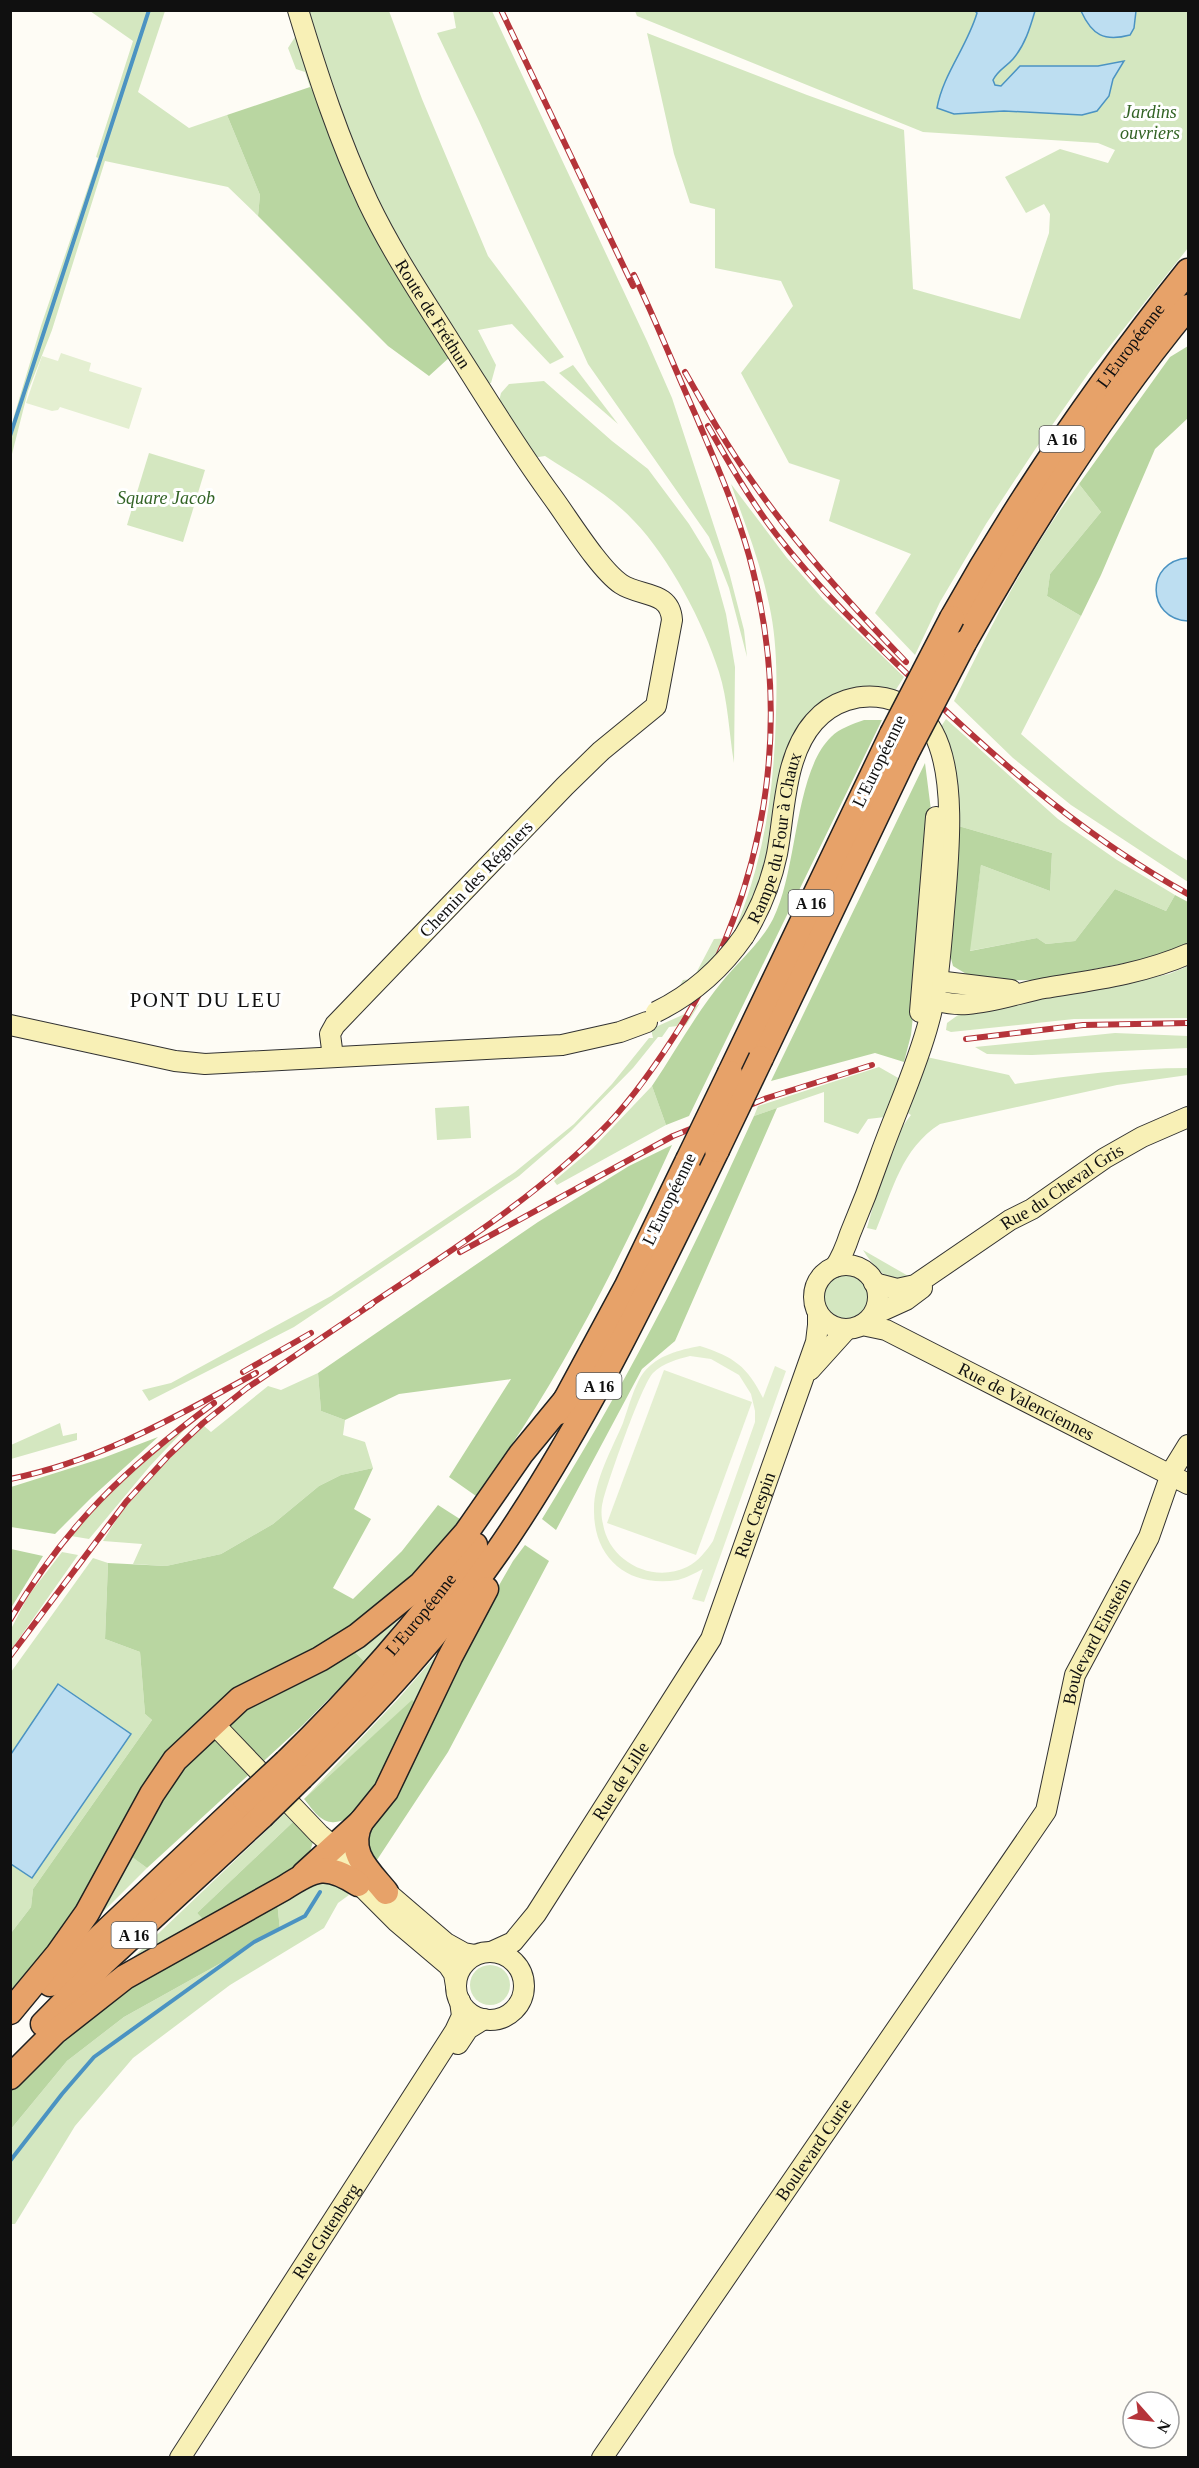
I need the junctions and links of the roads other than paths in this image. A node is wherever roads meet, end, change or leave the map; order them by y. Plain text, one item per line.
1 (298, 10) edge
2 (1188, 271) edge
3 (1188, 307) edge
4 (646, 715) joint
5 (1188, 954) edge
6 (929, 990) junction
7 (652, 1017) junction
8 (10, 1025) edge
9 (333, 1057) junction
10 (1188, 1117) edge
11 (863, 1203) junction
12 (835, 1267) junction
13 (941, 1269) junction
14 (868, 1276) junction
15 (818, 1313) junction
16 (861, 1323) junction
17 (802, 1383) junction
18 (577, 1403) junction
19 (1188, 1445) edge
20 (1170, 1475) junction
21 (1188, 1484) edge
22 (518, 1499) junction
23 (487, 1545) junction
24 (706, 1648) joint
25 (213, 1723) junction
26 (253, 1808) junction
27 (362, 1822) junction
28 (1025, 1843) joint
29 (328, 1844) junction
30 (304, 1874) junction
31 (358, 1884) junction
32 (386, 1892) junction
33 (536, 1914) junction
34 (483, 1953) junction
35 (518, 1967) junction
36 (458, 1994) junction
37 (10, 2012) edge
38 (484, 2019) junction
39 (10, 2025) edge
40 (10, 2058) edge
41 (10, 2077) edge
42 (180, 2457) edge
43 (191, 2457) edge
44 (602, 2457) edge

1 - 4 main road, Route de Fréthun
2 - 18 highway, L'Européenne / A 16, bridge
3 - 18 highway, L'Européenne / A 16, bridge
4 - 9 main road, Chemin des Régniers
5 - 6 main road
6 - 7 main road, Rampe du Four à Chaux
6 - 7 main road, Rampe du Four à Chaux, bridge
6 - 11 main road, Rampe du Four à Chaux
7 - 9 main road, Rampe du Four à Chaux
8 - 9 main road
10 - 13 main road, Rue du Cheval Gris
11 - 12 main road
11 - 14 main road
12 - 14 main road
12 - 15 main road
13 - 14 main road, Rue du Cheval Gris
13 - 16 main road, Rue du Cheval Gris
14 - 16 main road
15 - 16 main road
15 - 17 main road, Rue Crespin
16 - 17 main road, Rue Crespin
16 - 20 main road, Rue de Valenciennes
17 - 24 main road, Rue Crespin
18 - 22 highway, L'Européenne / A 16
18 - 22 highway
19 - 20 main road, Boulevard Einstein
20 - 21 main road, Rue de Valenciennes
20 - 28 main road, Boulevard Einstein
22 - 23 highway
22 - 23 highway, L'Européenne / A 16
23 - 25 highway
23 - 26 highway, L'Européenne / A 16, bridge
23 - 27 highway
24 - 33 main road, Rue de Lille
25 - 29 main road
25 - 37 highway
26 - 39 highway, L'Européenne / A 16
26 - 40 highway, L'Européenne / A 16
27 - 29 highway
27 - 32 highway
28 - 44 main road, Boulevard Curie
29 - 30 highway
29 - 31 main road
29 - 32 main road
30 - 31 highway
30 - 41 highway
31 - 36 main road
32 - 34 main road
33 - 34 main road, Rue de Lille
33 - 35 main road, Rue de Lille
34 - 35 main road
34 - 36 main road
35 - 38 main road
36 - 38 main road
36 - 42 main road, Rue Gutenberg
38 - 43 main road, Rue Gutenberg

